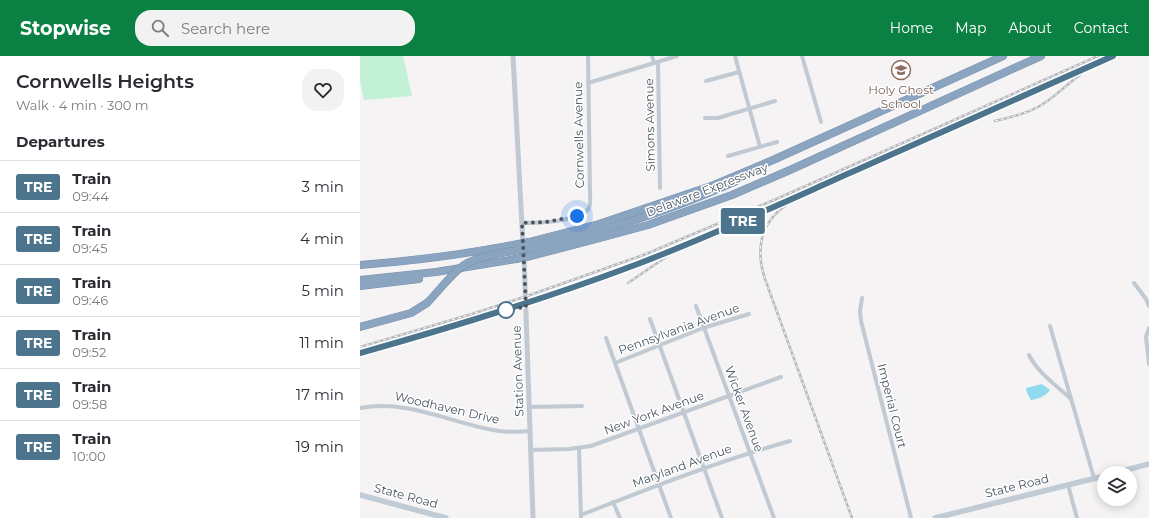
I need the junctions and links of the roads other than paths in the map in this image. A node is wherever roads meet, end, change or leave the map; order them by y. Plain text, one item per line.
1 (513, 56) edge
2 (588, 56) edge
3 (652, 56) edge
4 (677, 56) edge
5 (735, 56) edge
6 (802, 56) edge
7 (1003, 56) edge
8 (1041, 56) edge
9 (656, 62) junction
10 (739, 72) junction
11 (706, 81) dead end
12 (588, 83) junction
13 (775, 101) dead end
14 (750, 110) junction
15 (705, 118) dead end
16 (821, 122) dead end
17 (777, 142) dead end
18 (760, 147) junction
19 (728, 156) dead end
20 (660, 188) dead end
21 (522, 223) junction
22 (531, 245) junction
23 (360, 265) edge
24 (479, 266) junction
25 (360, 280) edge
26 (1134, 282) dead end
27 (360, 286) edge
28 (862, 298) dead end
29 (696, 306) dead end
30 (1149, 306) edge
31 (749, 314) dead end
32 (650, 319) dead end
33 (1050, 326) dead end
34 (360, 327) edge
35 (703, 328) junction
36 (1149, 328) edge
37 (606, 338) dead end
38 (659, 344) junction
39 (1029, 355) dead end
40 (615, 363) junction
41 (1149, 364) edge
42 (781, 377) dead end
43 (728, 396) junction
44 (1072, 400) junction
45 (582, 406) dead end
46 (529, 407) junction
47 (360, 408) edge
48 (684, 412) junction
49 (639, 429) junction
50 (530, 431) junction
51 (790, 441) dead end
52 (579, 448) junction
53 (530, 450) junction
54 (749, 453) junction
55 (1149, 464) edge
56 (1137, 467) edge
57 (704, 469) junction
58 (1097, 477) edge
59 (1094, 478) junction
60 (659, 485) junction
61 (1068, 485) junction
62 (360, 495) edge
63 (613, 502) junction
64 (581, 516) edge
65 (446, 518) edge
66 (533, 518) edge
67 (620, 518) edge
68 (672, 518) edge
69 (722, 518) edge
70 (774, 518) edge
71 (911, 518) edge
72 (935, 518) edge
73 (1077, 518) edge

1 - 21 street, Station Avenue
2 - 12 street, Cornwells Avenue
3 - 9 street, Simons Avenue
4 - 9 street
5 - 10 street
6 - 16 street
7 - 22 highway
8 - 24 highway, Delaware Expressway, bridge
9 - 12 street
9 - 20 street, Simons Avenue
10 - 11 street
10 - 14 street
12 - 21 street, Cornwells Avenue
13 - 14 street
14 - 15 street
14 - 18 street
17 - 18 street
18 - 19 street
21 - 46 street, Station Avenue
22 - 23 highway, bridge
22 - 34 highway, bridge
24 - 25 highway, Delaware Expressway
24 - 27 highway
26 - 30 street
28 - 71 street, Imperial Court
29 - 35 street, Wicker Avenue
31 - 35 street, Pennsylvania Avenue
32 - 38 street
33 - 44 street
35 - 38 street, Pennsylvania Avenue
35 - 43 street, Wicker Avenue
36 - 41 street
37 - 40 street
38 - 40 street, Pennsylvania Avenue
38 - 48 street
39 - 44 street
40 - 49 street
42 - 43 street, New York Avenue
43 - 48 street, New York Avenue
43 - 54 street, Wicker Avenue
44 - 59 street
45 - 46 street
46 - 50 street, Station Avenue
47 - 50 street, Woodhaven Drive
48 - 49 street, New York Avenue
48 - 57 street
49 - 52 street, New York Avenue
49 - 60 street
50 - 53 street, Station Avenue
51 - 54 street, Maryland Avenue
52 - 53 street, New York Avenue
52 - 64 street
53 - 66 street, Station Avenue
54 - 57 street, Maryland Avenue
54 - 70 street, Wicker Avenue
55 - 56 main road
57 - 60 street, Maryland Avenue
57 - 69 street
58 - 59 main road, State Road
59 - 61 main road, State Road
60 - 63 street, Maryland Avenue
60 - 68 street
61 - 72 main road, State Road
61 - 73 street
62 - 65 main road, State Road
63 - 64 street, Maryland Avenue
63 - 67 street

